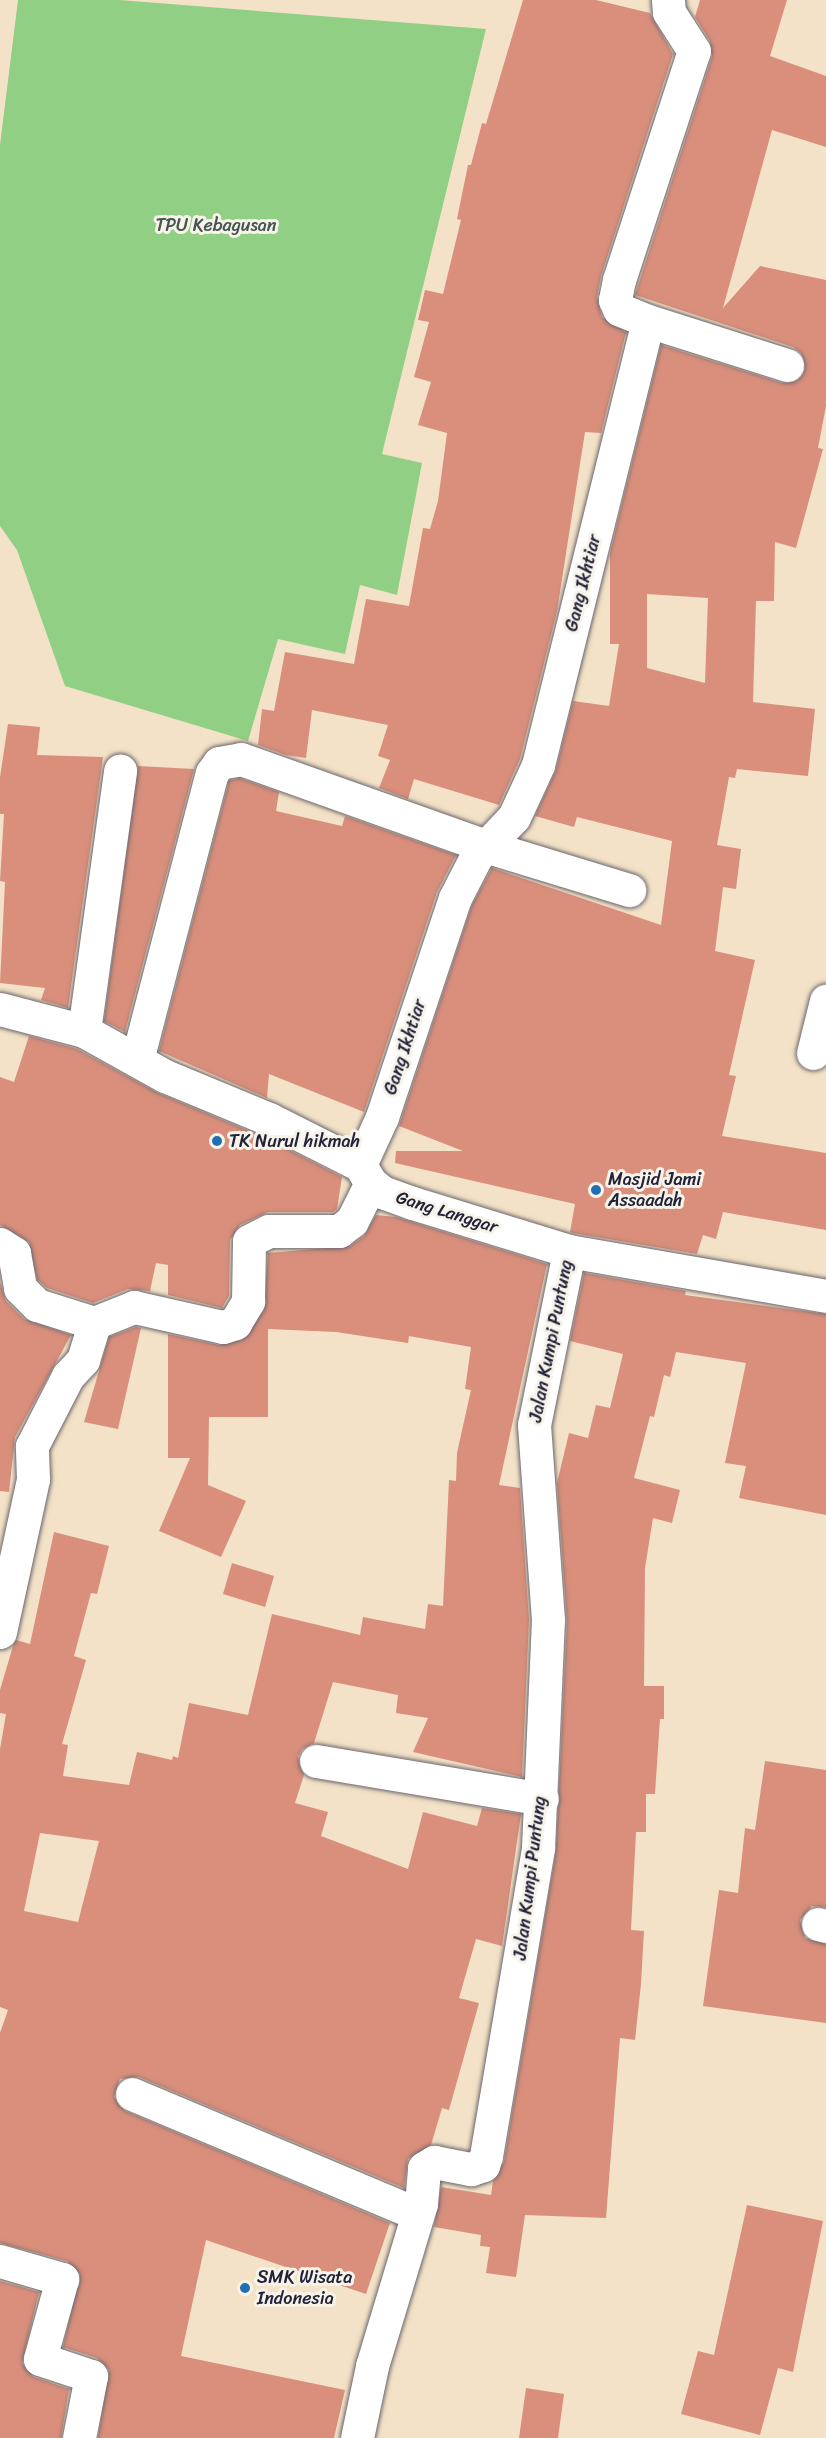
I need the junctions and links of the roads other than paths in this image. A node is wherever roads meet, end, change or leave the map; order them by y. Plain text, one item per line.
1 (668, 0) edge
2 (648, 321) junction
3 (787, 365) dead end
4 (120, 770) dead end
5 (485, 846) junction
6 (629, 890) dead end
7 (826, 1001) edge
8 (0, 1009) edge
9 (84, 1031) junction
10 (813, 1053) dead end
11 (137, 1060) junction
12 (366, 1174) junction
13 (0, 1244) edge
14 (569, 1251) junction
15 (826, 1296) edge
16 (94, 1323) junction
17 (0, 1632) edge
18 (316, 1761) dead end
19 (542, 1799) junction
20 (132, 2094) dead end
21 (417, 2214) junction
22 (0, 2262) edge
23 (79, 2438) edge
24 (357, 2438) edge

1 - 2 street
2 - 3 street
2 - 5 street, Gang Ikhtiar
4 - 9 street
5 - 6 street
5 - 11 street
5 - 12 street, Gang Ikhtiar
7 - 10 street
8 - 9 street, Gang Langgar
9 - 11 street, Gang Langgar
11 - 12 street, Gang Langgar
12 - 14 street, Gang Langgar
12 - 16 street, Gang Ikhtiar
13 - 16 street
14 - 15 street, Gang Langgar
14 - 19 street, Jalan Kumpi Puntung
16 - 17 street
18 - 19 street
19 - 21 street, Jalan Kumpi Puntung
20 - 21 street
21 - 24 street, Jalan Kumpi Puntung
22 - 23 street

